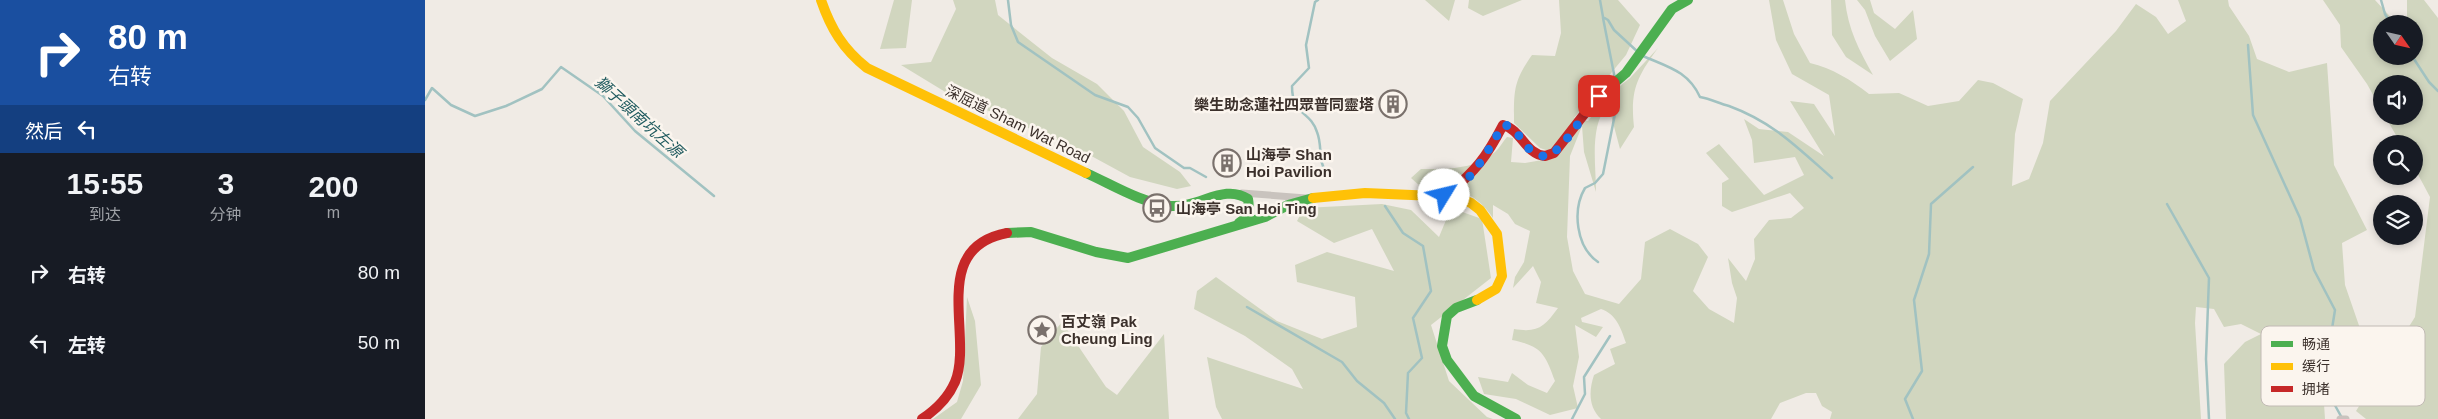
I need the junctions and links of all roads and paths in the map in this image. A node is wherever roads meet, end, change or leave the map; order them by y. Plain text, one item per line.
1 (821, 0) edge
2 (1688, 0) edge
3 (1239, 193) junction
4 (1448, 194) junction
5 (1308, 198) junction
6 (1236, 225) junction
7 (922, 419) edge
8 (1516, 419) edge
9 (2340, 419) edge
10 (2346, 419) edge

1 - 3 main road, 深屈道 Sham Wat Road
2 - 4 main road
3 - 5 street, 深屈道 Sham Wat Road
3 - 6 main road
4 - 5 main road, 深屈道 Sham Wat Road
4 - 8 main road, 深屈道 Sham Wat Road
5 - 6 main road, 深屈道 Sham Wat Road
6 - 7 main road, 深屈道 Sham Wat Road
9 - 10 street

